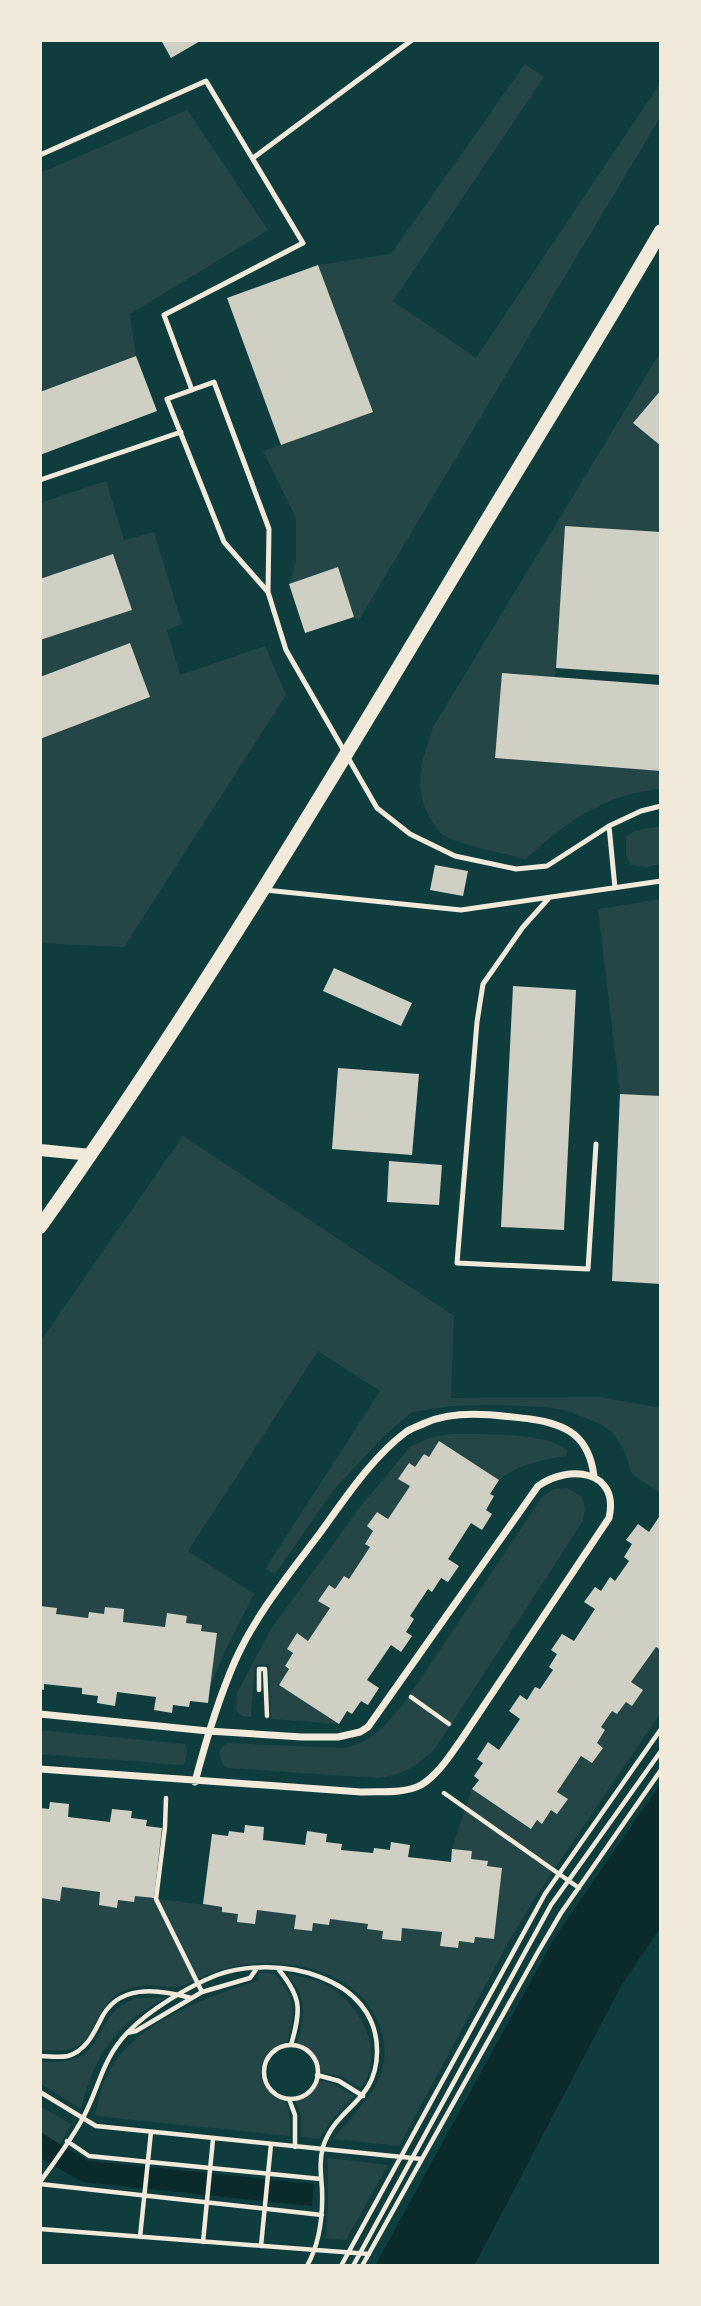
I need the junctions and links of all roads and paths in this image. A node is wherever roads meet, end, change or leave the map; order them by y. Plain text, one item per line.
1 (412, 40) edge
2 (40, 155) edge
3 (253, 158) junction
4 (661, 231) edge
5 (192, 390) junction
6 (181, 432) junction
7 (40, 481) edge
8 (268, 592) junction
9 (347, 756) junction
10 (661, 806) edge
11 (608, 826) junction
12 (661, 881) edge
13 (615, 888) junction
14 (264, 890) junction
15 (549, 898) junction
16 (596, 1144) dead end
17 (40, 1150) edge
18 (91, 1155) junction
19 (40, 1227) edge
20 (594, 1476) junction
21 (259, 1690) dead end
22 (407, 1695) dead end
23 (40, 1714) edge
24 (267, 1727) dead end
25 (453, 1727) dead end
26 (661, 1729) edge
27 (208, 1731) junction
28 (661, 1751) edge
29 (40, 1769) edge
30 (661, 1770) edge
31 (195, 1782) junction
32 (163, 1786) dead end
33 (438, 1788) dead end
34 (559, 1874) junction
35 (569, 1881) junction
36 (579, 1888) junction
37 (257, 1968) junction
38 (278, 1969) junction
39 (198, 1985) junction
40 (202, 1992) junction
41 (179, 1995) junction
42 (191, 1998) junction
43 (126, 2033) junction
44 (291, 2045) junction
45 (40, 2056) edge
46 (317, 2075) junction
47 (40, 2092) edge
48 (363, 2096) junction
49 (288, 2099) junction
50 (82, 2119) junction
51 (150, 2132) junction
52 (213, 2138) junction
53 (67, 2141) junction
54 (271, 2144) junction
55 (295, 2147) junction
56 (323, 2150) junction
57 (401, 2157) junction
58 (412, 2158) junction
59 (422, 2159) junction
60 (147, 2164) junction
61 (210, 2171) junction
62 (269, 2176) junction
63 (321, 2179) junction
64 (40, 2183) edge
65 (144, 2196) junction
66 (207, 2202) junction
67 (266, 2208) junction
68 (322, 2215) junction
69 (40, 2229) edge
70 (140, 2237) junction
71 (203, 2242) junction
72 (261, 2246) junction
73 (314, 2250) junction
74 (348, 2253) junction
75 (360, 2253) junction
76 (369, 2254) junction
77 (307, 2266) edge
78 (341, 2266) edge
79 (353, 2266) edge
80 (362, 2266) edge

1 - 3 lane
2 - 3 lane
3 - 5 lane
4 - 9 main road
5 - 6 lane
5 - 8 lane
6 - 7 lane
6 - 8 lane
8 - 9 lane
9 - 11 lane
9 - 14 main road
10 - 11 lane
11 - 13 lane
12 - 13 lane
13 - 15 lane
14 - 15 lane
14 - 18 main road
15 - 16 lane
17 - 18 street
18 - 19 main road
20 - 27 street
20 - 27 street
20 - 31 street
21 - 24 path
22 - 25 path
23 - 27 street
26 - 34 path
27 - 31 street
28 - 35 path
29 - 31 street
30 - 36 path
32 - 39 path
33 - 34 path
34 - 35 path
34 - 57 path
35 - 36 path
35 - 58 path
36 - 59 path
37 - 38 path
37 - 39 path
37 - 40 path
38 - 44 path
38 - 48 path
39 - 40 path
39 - 41 path
40 - 42 path
41 - 42 path
41 - 43 path
41 - 45 path
42 - 43 path
43 - 50 path
44 - 46 path
44 - 49 path
46 - 48 path
46 - 49 path
47 - 50 path
48 - 56 path
49 - 55 path
50 - 51 path
50 - 53 path
51 - 52 path
51 - 60 path
52 - 54 path
52 - 61 path
53 - 60 path
53 - 64 path
54 - 55 path
54 - 62 path
55 - 56 path
56 - 57 path
56 - 63 path
57 - 58 path
57 - 74 path
58 - 59 path
58 - 75 path
59 - 76 path
60 - 61 path
60 - 65 path
61 - 62 path
61 - 66 path
62 - 63 path
62 - 67 path
63 - 68 path
64 - 65 path
65 - 66 path
65 - 70 path
66 - 67 path
66 - 71 path
67 - 68 path
67 - 72 path
68 - 73 path
69 - 70 path
70 - 71 path
71 - 72 path
72 - 73 path
73 - 74 path
73 - 77 path
74 - 75 path
74 - 78 path
75 - 76 path
75 - 79 path
76 - 80 path

